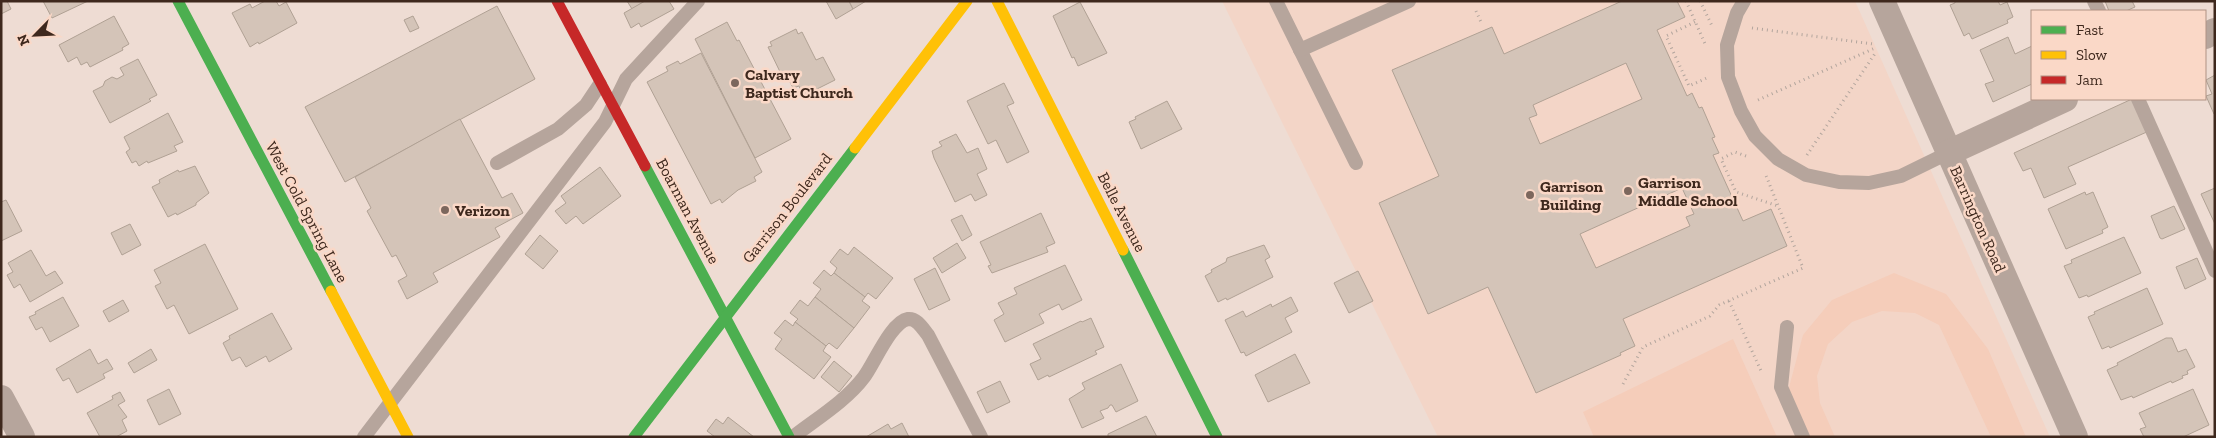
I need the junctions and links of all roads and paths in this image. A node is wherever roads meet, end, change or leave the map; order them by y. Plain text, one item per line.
1 (178, 1) edge
2 (557, 1) edge
3 (698, 1) edge
4 (968, 1) edge
5 (997, 1) edge
6 (1276, 1) edge
7 (1409, 1) edge
8 (1686, 1) edge
9 (1700, 1) edge
10 (1744, 1) edge
11 (1882, 1) edge
12 (1476, 11) dead end
13 (1481, 22) dead end
14 (1695, 22) junction
15 (1749, 28) dead end
16 (1714, 31) dead end
17 (1881, 46) junction
18 (1707, 49) dead end
19 (1300, 50) junction
20 (1712, 76) dead end
21 (600, 84) junction
22 (1758, 100) dead end
23 (2063, 100) edge
24 (2138, 100) edge
25 (612, 106) junction
26 (1948, 153) junction
27 (1750, 156) dead end
28 (1804, 159) dead end
29 (497, 163) dead end
30 (1356, 163) dead end
31 (1762, 166) dead end
32 (1778, 206) junction
33 (2215, 271) edge
34 (1729, 301) junction
35 (725, 315) junction
36 (1787, 327) dead end
37 (1766, 382) dead end
38 (1623, 384) dead end
39 (1, 398) edge
40 (390, 404) junction
41 (22, 437) edge
42 (364, 437) edge
43 (408, 437) edge
44 (634, 437) edge
45 (791, 437) edge
46 (981, 437) edge
47 (1217, 437) edge
48 (1803, 437) edge
49 (2075, 437) edge

1 - 40 main road, West Cold Spring Lane
2 - 21 main road, Boarman Avenue
3 - 25 lane
4 - 35 main road, Garrison Boulevard
5 - 47 main road, Belle Avenue
6 - 19 lane
7 - 19 lane
8 - 14 path
9 - 16 path
10 - 26 lane
11 - 26 street, Barrington Road
12 - 13 path
14 - 18 path
14 - 20 path
15 - 17 path
17 - 22 path
17 - 28 path
19 - 30 lane
21 - 25 main road, Boarman Avenue
21 - 29 lane
23 - 26 street
24 - 33 lane
25 - 35 main road, Boarman Avenue
25 - 40 lane
26 - 49 street, Barrington Road
27 - 32 path
31 - 32 path
32 - 34 path
34 - 37 path
34 - 38 path
35 - 44 main road, Garrison Boulevard
35 - 45 main road, Boarman Avenue
36 - 48 lane
39 - 41 street
40 - 42 lane
40 - 43 main road, West Cold Spring Lane
45 - 46 lane

